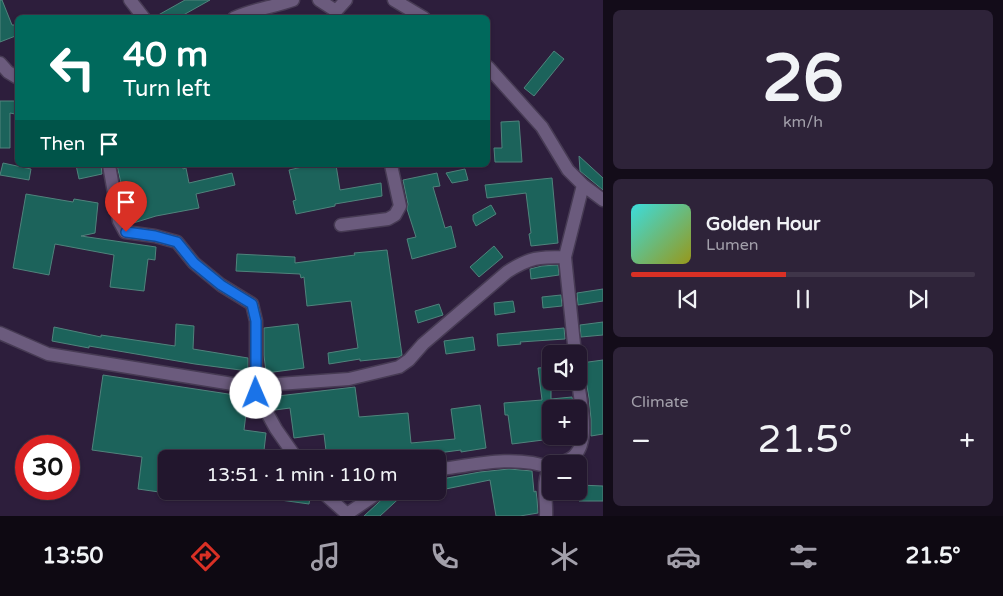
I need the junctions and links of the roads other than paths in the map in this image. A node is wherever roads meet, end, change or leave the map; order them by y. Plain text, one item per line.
1 (130, 0) edge
2 (293, 0) edge
3 (318, 0) edge
4 (346, 0) edge
5 (394, 0) edge
6 (337, 14) edge
7 (142, 15) edge
8 (240, 15) edge
9 (419, 15) edge
10 (0, 63) edge
11 (490, 70) edge
12 (15, 76) edge
13 (109, 167) edge
14 (391, 167) edge
15 (583, 185) junction
16 (603, 200) edge
17 (341, 226) dead end
18 (565, 257) junction
19 (0, 333) edge
20 (573, 345) edge
21 (256, 385) junction
22 (579, 390) edge
23 (291, 450) edge
24 (575, 455) edge
25 (542, 465) edge
26 (446, 469) edge
27 (331, 500) edge
28 (367, 500) edge
29 (546, 500) edge
30 (546, 516) edge

1 - 7 street
2 - 8 street
3 - 6 street
4 - 6 street
5 - 9 street
10 - 12 street
11 - 15 street
13 - 21 street
14 - 17 street
15 - 16 street
15 - 18 street
18 - 20 street
18 - 21 street
19 - 21 street
21 - 23 street
22 - 24 street
25 - 26 street
27 - 28 street
29 - 30 street

